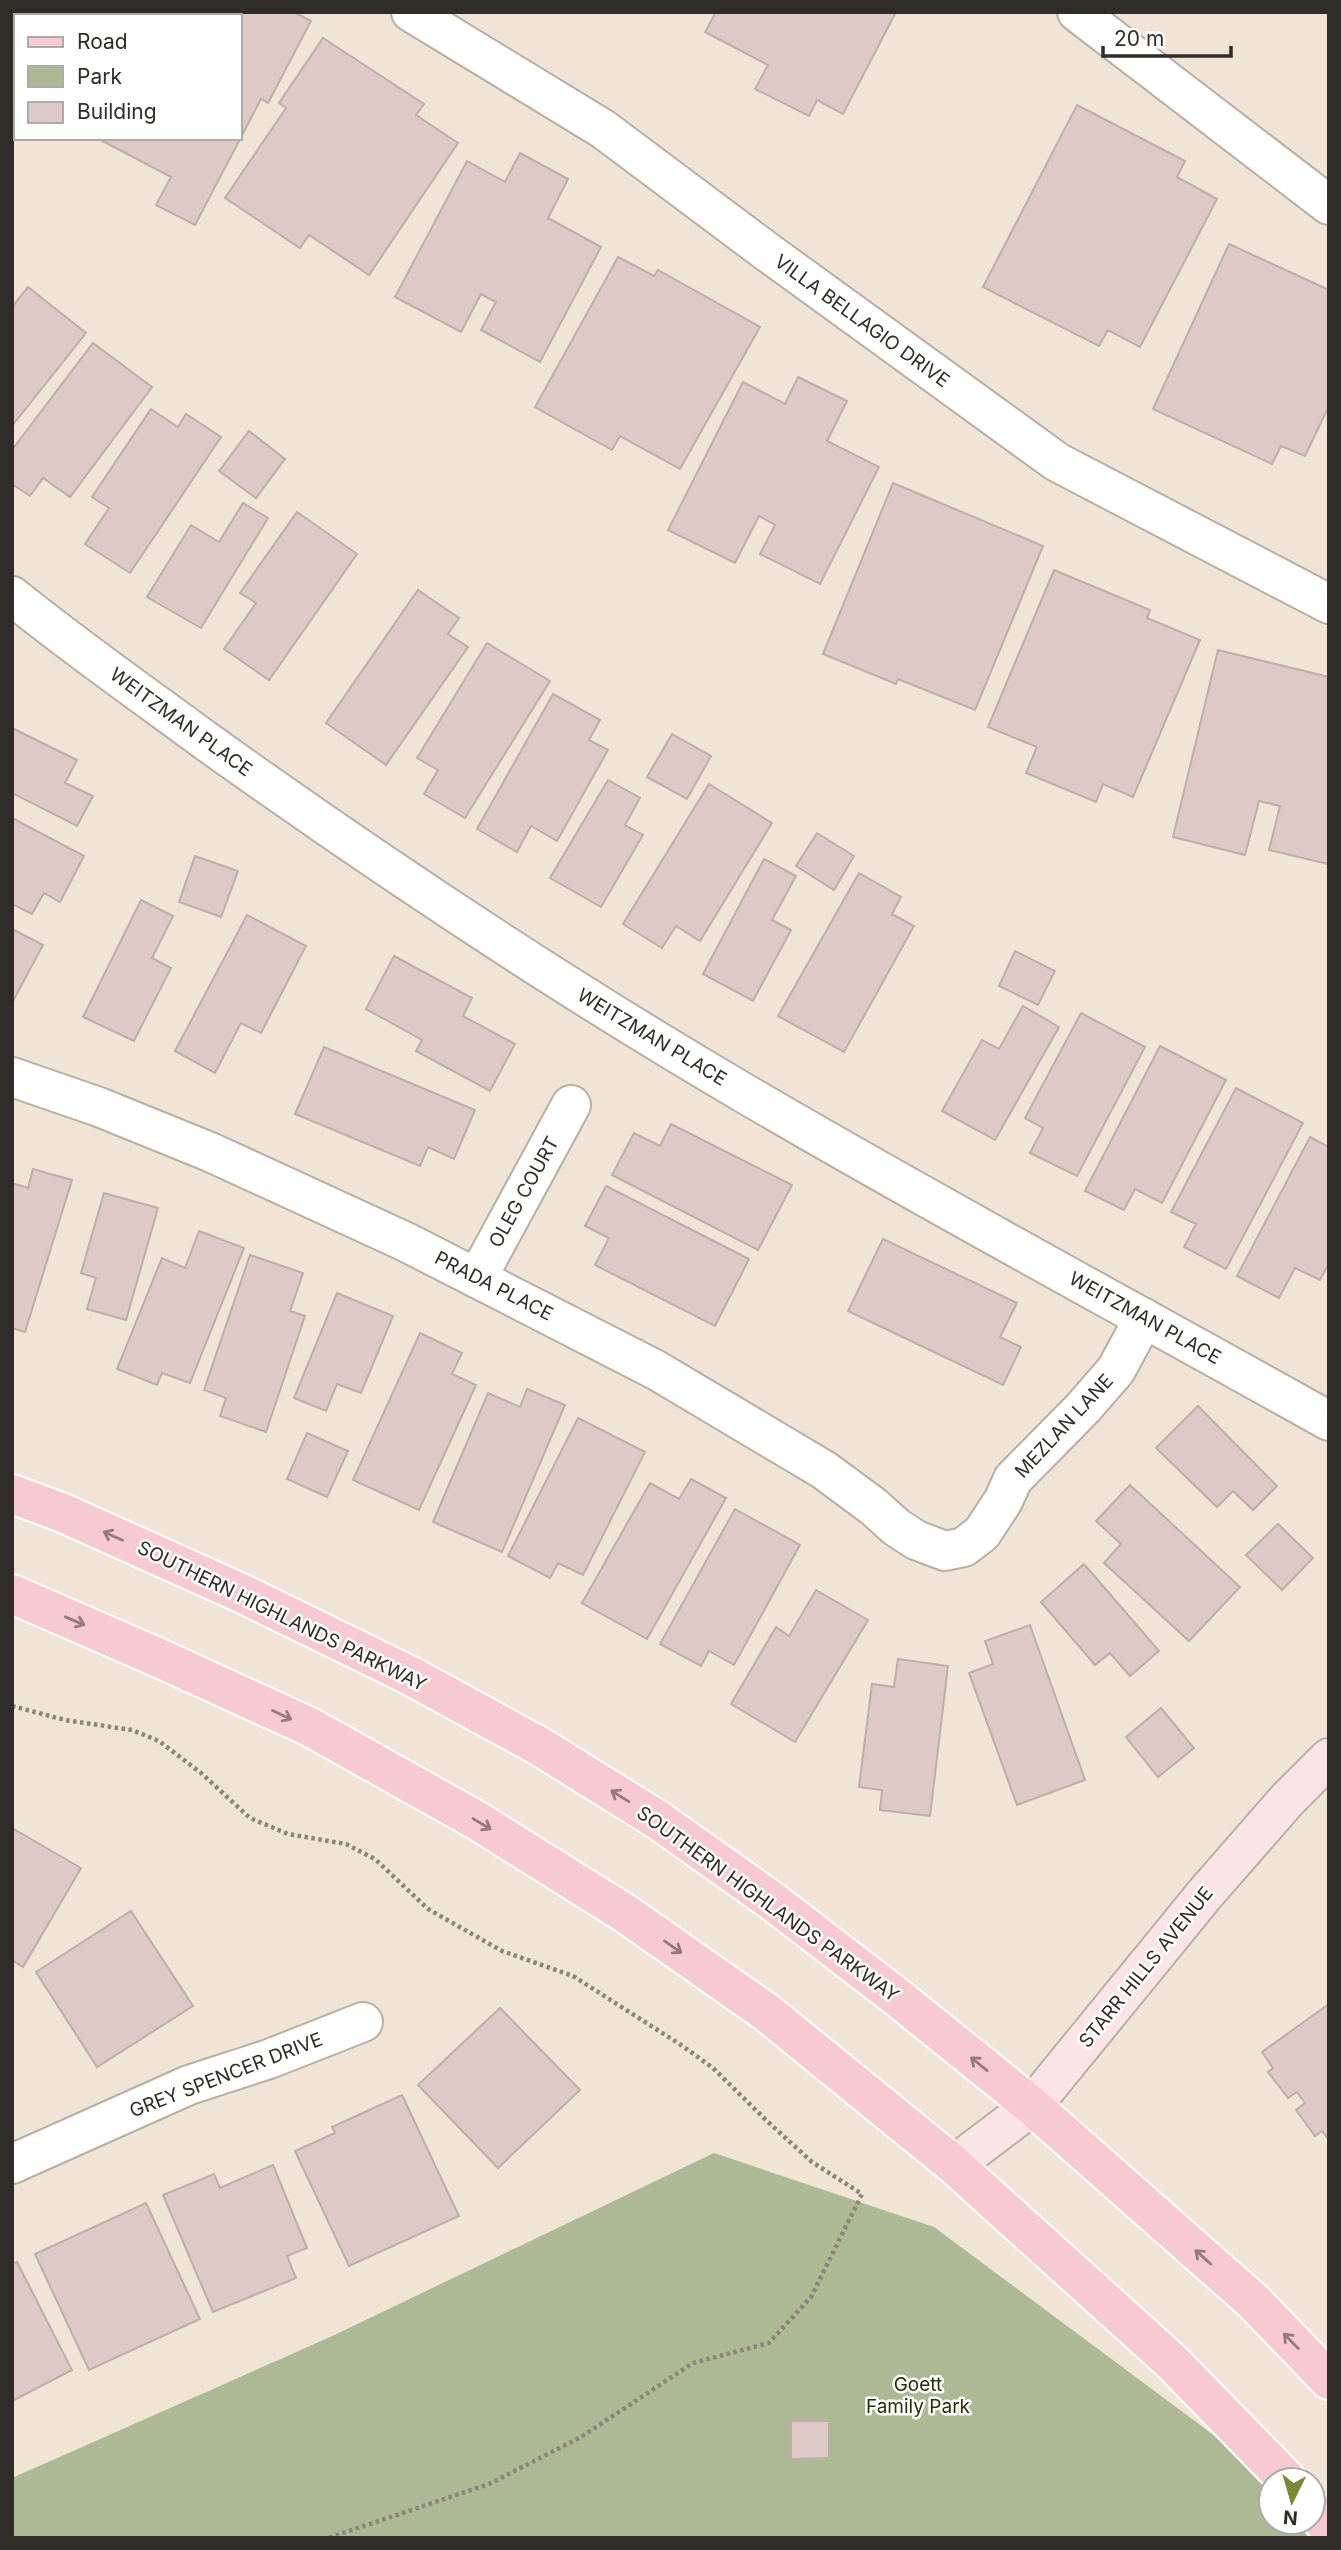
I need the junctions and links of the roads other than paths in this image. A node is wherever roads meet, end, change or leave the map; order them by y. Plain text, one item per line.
1 (411, 12) edge
2 (1077, 12) edge
3 (1329, 205) edge
4 (12, 596) edge
5 (1329, 604) edge
6 (12, 1077) edge
7 (571, 1105) dead end
8 (477, 1278) junction
9 (1144, 1318) junction
10 (1329, 1421) edge
11 (12, 1494) edge
12 (946, 1551) joint
13 (12, 1594) edge
14 (1329, 1758) edge
15 (363, 2022) dead end
16 (1032, 2106) junction
17 (15, 2156) edge
18 (954, 2165) junction
19 (1329, 2380) edge
20 (1273, 2466) edge

1 - 5 street, VILLA BELLAGIO DRIVE
2 - 3 street
4 - 9 street, WEITZMAN PLACE
6 - 8 street, PRADA PLACE
7 - 8 street, OLEG COURT
8 - 12 street, PRADA PLACE
9 - 10 street, WEITZMAN PLACE
9 - 12 street, MEZLAN LANE
16 -> 11 main road, SOUTHERN HIGHLANDS PARKWAY
13 -> 18 main road
14 - 16 street, STARR HILLS AVENUE
15 - 17 street, GREY SPENCER DRIVE
16 - 18 street, STARR HILLS AVENUE
19 -> 16 main road, SOUTHERN HIGHLANDS PARKWAY
18 - 20 main road

